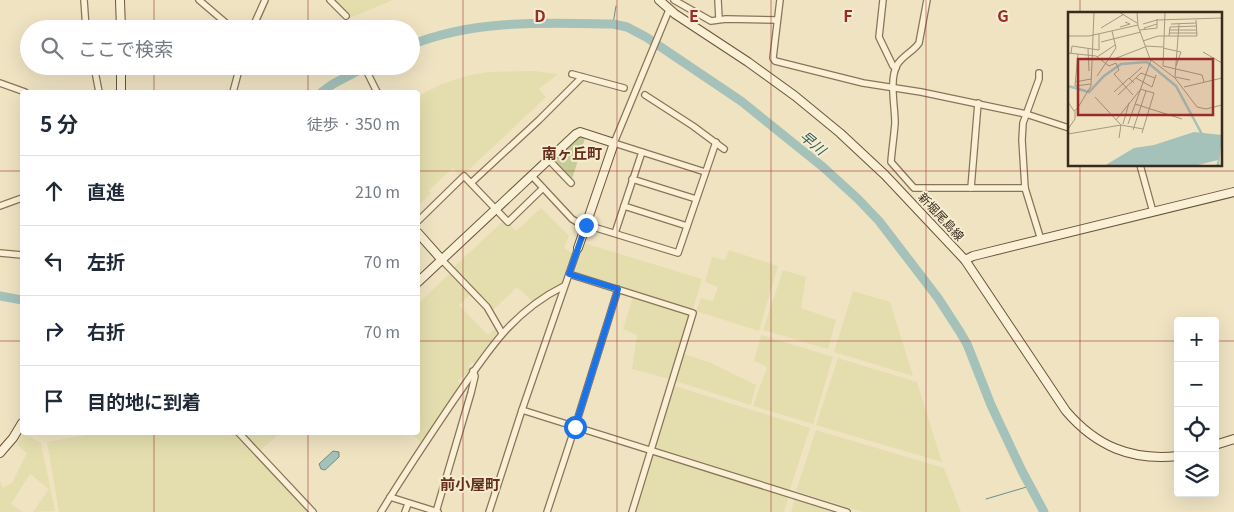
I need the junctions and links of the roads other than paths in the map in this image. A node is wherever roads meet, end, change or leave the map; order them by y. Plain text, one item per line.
1 (84, 0) edge
2 (120, 0) edge
3 (199, 0) edge
4 (265, 0) edge
5 (330, 0) edge
6 (659, 0) edge
7 (674, 0) edge
8 (718, 0) edge
9 (780, 0) edge
10 (882, 0) edge
11 (927, 0) edge
12 (669, 10) junction
13 (346, 16) dead end
14 (719, 19) junction
15 (85, 20) edge
16 (120, 20) edge
17 (223, 20) edge
18 (256, 20) edge
19 (777, 20) junction
20 (896, 68) junction
21 (1040, 73) dead end
22 (572, 74) dead end
23 (96, 75) edge
24 (121, 75) edge
25 (238, 75) edge
26 (368, 75) edge
27 (582, 77) junction
28 (0, 83) edge
29 (624, 88) dead end
30 (894, 88) junction
31 (20, 90) edge
32 (99, 90) edge
33 (121, 90) edge
34 (234, 90) edge
35 (376, 90) edge
36 (645, 96) dead end
37 (978, 103) junction
38 (1026, 114) junction
39 (1068, 128) edge
40 (716, 142) junction
41 (614, 143) junction
42 (724, 148) dead end
43 (642, 152) junction
44 (549, 160) junction
45 (1140, 166) edge
46 (705, 172) junction
47 (532, 176) junction
48 (632, 179) junction
49 (471, 183) junction
50 (571, 183) dead end
51 (543, 188) junction
52 (971, 188) junction
53 (1026, 188) junction
54 (1234, 192) edge
55 (20, 199) edge
56 (696, 199) junction
57 (0, 206) edge
58 (624, 206) junction
59 (495, 210) junction
60 (1153, 212) junction
61 (420, 219) edge
62 (586, 225) junction
63 (687, 226) junction
64 (615, 233) junction
65 (420, 235) edge
66 (1041, 240) junction
67 (578, 248) joint
68 (0, 253) edge
69 (20, 255) edge
70 (442, 260) junction
71 (965, 260) junction
72 (569, 274) junction
73 (420, 280) edge
74 (564, 286) junction
75 (618, 289) junction
76 (502, 333) junction
77 (474, 371) junction
78 (522, 410) junction
79 (20, 426) edge
80 (575, 427) junction
81 (241, 435) edge
82 (1234, 439) edge
83 (1219, 444) edge
84 (651, 451) junction
85 (0, 452) edge
86 (1174, 456) edge
87 (390, 497) junction
88 (408, 504) junction
89 (314, 512) edge
90 (381, 512) edge
91 (405, 512) edge
92 (437, 512) edge
93 (489, 512) edge
94 (547, 512) edge
95 (632, 512) edge
96 (847, 512) edge

1 - 15 street
2 - 16 main road
3 - 17 street
4 - 18 street
5 - 13 street
6 - 12 main road, 新堀尾島線
7 - 14 street
8 - 14 street
9 - 19 street
10 - 20 street
11 - 20 street
12 - 41 street
12 - 71 main road, 新堀尾島線
14 - 19 street
19 - 30 street
20 - 30 street
21 - 38 street
22 - 27 street
23 - 32 street
24 - 33 main road
25 - 34 street
26 - 35 street
27 - 29 street
27 - 49 street
28 - 31 street
30 - 37 street
30 - 52 street
36 - 40 street
37 - 38 street
37 - 52 street
38 - 39 street
38 - 53 street
40 - 42 street
40 - 46 street
41 - 43 street
41 - 44 main road
41 - 62 main road
43 - 46 street
43 - 48 street
44 - 47 main road
44 - 50 street
45 - 60 street
46 - 56 street
47 - 51 street
47 - 59 main road
48 - 56 street
48 - 58 street
49 - 59 street
49 - 61 street
51 - 59 street
51 - 62 street
52 - 53 street
53 - 66 street
54 - 60 main road
55 - 57 street
56 - 63 street
58 - 63 street
58 - 64 street
59 - 70 main road
60 - 66 main road
62 - 64 street
62 - 67 main road
63 - 64 street
65 - 70 main road
66 - 71 main road
67 - 72 street
68 - 69 street
70 - 73 main road
70 - 76 street
71 - 86 main road, 新堀尾島線
72 - 74 street
72 - 75 street
74 - 76 street
74 - 78 street
75 - 80 street
75 - 84 street
76 - 77 street
77 - 87 street
77 - 92 street
78 - 80 street
78 - 93 street
79 - 85 main road
80 - 84 street
80 - 94 street
81 - 89 street
82 - 83 main road
84 - 95 street
84 - 96 street
87 - 88 street
87 - 90 street
88 - 91 street
88 - 92 street

